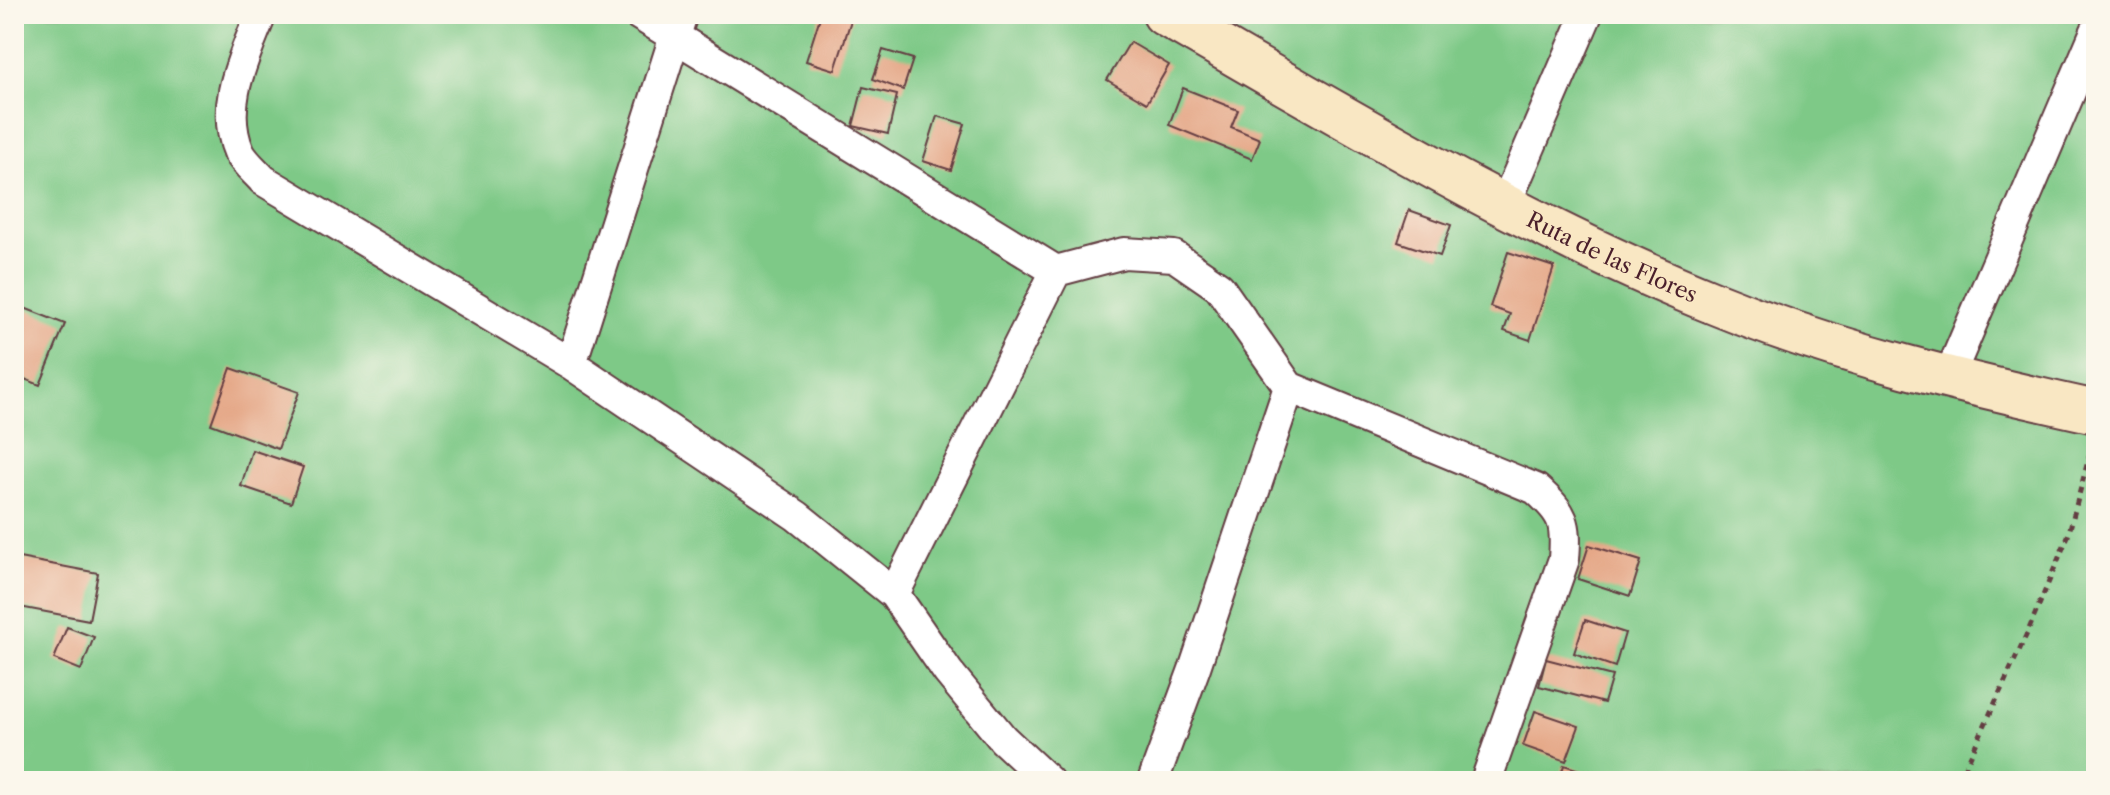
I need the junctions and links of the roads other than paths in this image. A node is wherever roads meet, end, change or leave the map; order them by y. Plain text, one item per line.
1 (261, 14) edge
2 (638, 14) edge
3 (1164, 14) edge
4 (1587, 14) edge
5 (678, 26) edge
6 (2096, 31) edge
7 (1504, 207) junction
8 (1056, 271) junction
9 (571, 364) junction
10 (1948, 379) junction
11 (1289, 387) junction
12 (2094, 428) edge
13 (894, 594) junction
14 (1048, 781) edge
15 (1153, 781) edge
16 (1486, 781) edge

1 - 9 street
2 - 5 street
3 - 7 main road, Ruta de las Flores
4 - 7 street
5 - 8 street
5 - 9 street
6 - 10 street
7 - 10 main road, Ruta de las Flores
8 - 11 street
8 - 13 street
9 - 13 street
10 - 12 main road, Ruta de las Flores
11 - 15 street
11 - 16 street
13 - 14 street

